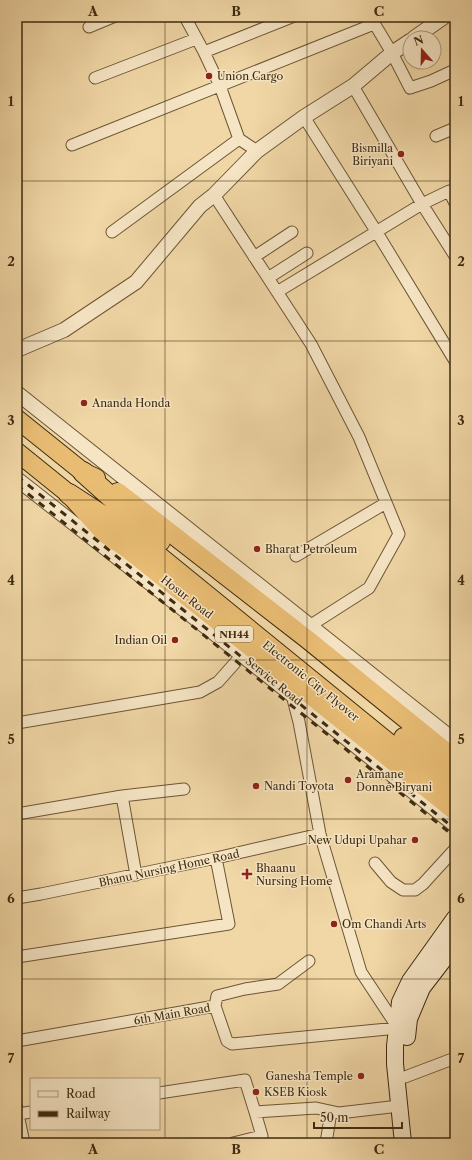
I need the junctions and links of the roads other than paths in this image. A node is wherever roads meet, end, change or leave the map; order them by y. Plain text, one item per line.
1 (113, 17) edge
2 (185, 17) edge
3 (292, 17) edge
4 (444, 17) edge
5 (372, 20) edge
6 (89, 27) dead end
7 (425, 30) edge
8 (196, 39) junction
9 (402, 46) edge
10 (204, 52) junction
11 (392, 53) junction
12 (455, 70) edge
13 (94, 78) dead end
14 (220, 86) junction
15 (353, 86) junction
16 (304, 117) junction
17 (455, 128) edge
18 (436, 136) dead end
19 (239, 139) junction
20 (72, 145) dead end
21 (257, 151) junction
22 (214, 195) junction
23 (455, 203) edge
24 (422, 204) junction
25 (376, 231) junction
26 (112, 232) dead end
27 (292, 232) dead end
28 (307, 253) dead end
29 (455, 256) edge
30 (254, 257) junction
31 (268, 278) junction
32 (277, 292) junction
33 (17, 350) edge
34 (455, 361) edge
35 (17, 393) edge
36 (17, 419) edge
37 (17, 452) edge
38 (83, 472) junction
39 (17, 479) edge
40 (69, 494) junction
41 (386, 503) junction
42 (296, 556) dead end
43 (311, 625) junction
44 (242, 655) junction
45 (292, 695) junction
46 (17, 723) edge
47 (382, 730) junction
48 (455, 741) edge
49 (455, 759) edge
50 (455, 780) edge
51 (184, 789) dead end
52 (122, 796) junction
53 (455, 798) edge
54 (455, 811) edge
55 (17, 814) edge
56 (455, 825) edge
57 (320, 834) junction
58 (455, 850) edge
59 (216, 858) junction
60 (375, 863) dead end
61 (136, 875) junction
62 (17, 898) edge
63 (455, 918) edge
64 (455, 945) edge
65 (17, 957) edge
66 (309, 961) dead end
67 (215, 1006) junction
68 (398, 1028) junction
69 (17, 1041) edge
70 (455, 1058) edge
71 (405, 1077) junction
72 (160, 1093) edge
73 (399, 1106) junction
74 (18, 1111) edge
75 (30, 1112) edge
76 (255, 1112) junction
77 (331, 1112) junction
78 (18, 1126) edge
79 (24, 1143) edge
80 (233, 1143) edge
81 (326, 1143) edge
82 (403, 1143) edge
83 (412, 1143) edge

1 - 6 street
2 - 8 street
3 - 10 street
4 - 7 street
5 - 11 street
5 - 14 street
8 - 10 street
8 - 13 street
9 - 11 street
10 - 14 street
11 - 12 street
11 - 15 street
14 - 19 street
14 - 20 street
15 - 16 street
15 - 24 street
16 - 21 street
16 - 25 street
17 - 18 street
19 - 21 street
19 - 26 street
21 - 22 street
22 - 30 street
22 - 33 street
23 - 24 street
24 - 25 street
24 - 29 street
25 - 32 street
25 - 34 street
27 - 30 street
28 - 31 street
30 - 31 street
31 - 32 street
32 - 41 street
35 - 43 street
36 - 38 highway
37 - 40 highway, Hosur Road / NH44
38 - 47 highway, Electronic City Flyover
38 - 49 highway
39 - 44 street, Service Road
40 - 47 highway, Electronic City Flyover
40 - 54 highway, Hosur Road / NH44
41 - 42 street
41 - 43 street
43 - 48 street
44 - 45 street, Service Road
44 - 46 street
45 - 56 street, Service Road
45 - 57 street
47 - 50 highway, Electronic City Flyover
47 - 53 highway, Electronic City Flyover
51 - 52 street
52 - 55 street
52 - 61 street
57 - 59 street, Bhanu Nursing Home Road
57 - 68 street
58 - 60 street
59 - 61 street, Bhanu Nursing Home Road
59 - 65 street
61 - 62 street, Bhanu Nursing Home Road
63 - 68 main road
64 - 71 main road
66 - 67 street
67 - 68 street, 6th Main Road
67 - 69 street, 6th Main Road
68 - 73 main road
70 - 71 street
71 - 83 main road
72 - 76 street
73 - 77 street
73 - 82 main road
74 - 75 street
74 - 78 street
76 - 77 street
76 - 80 street
77 - 81 street
78 - 79 street

